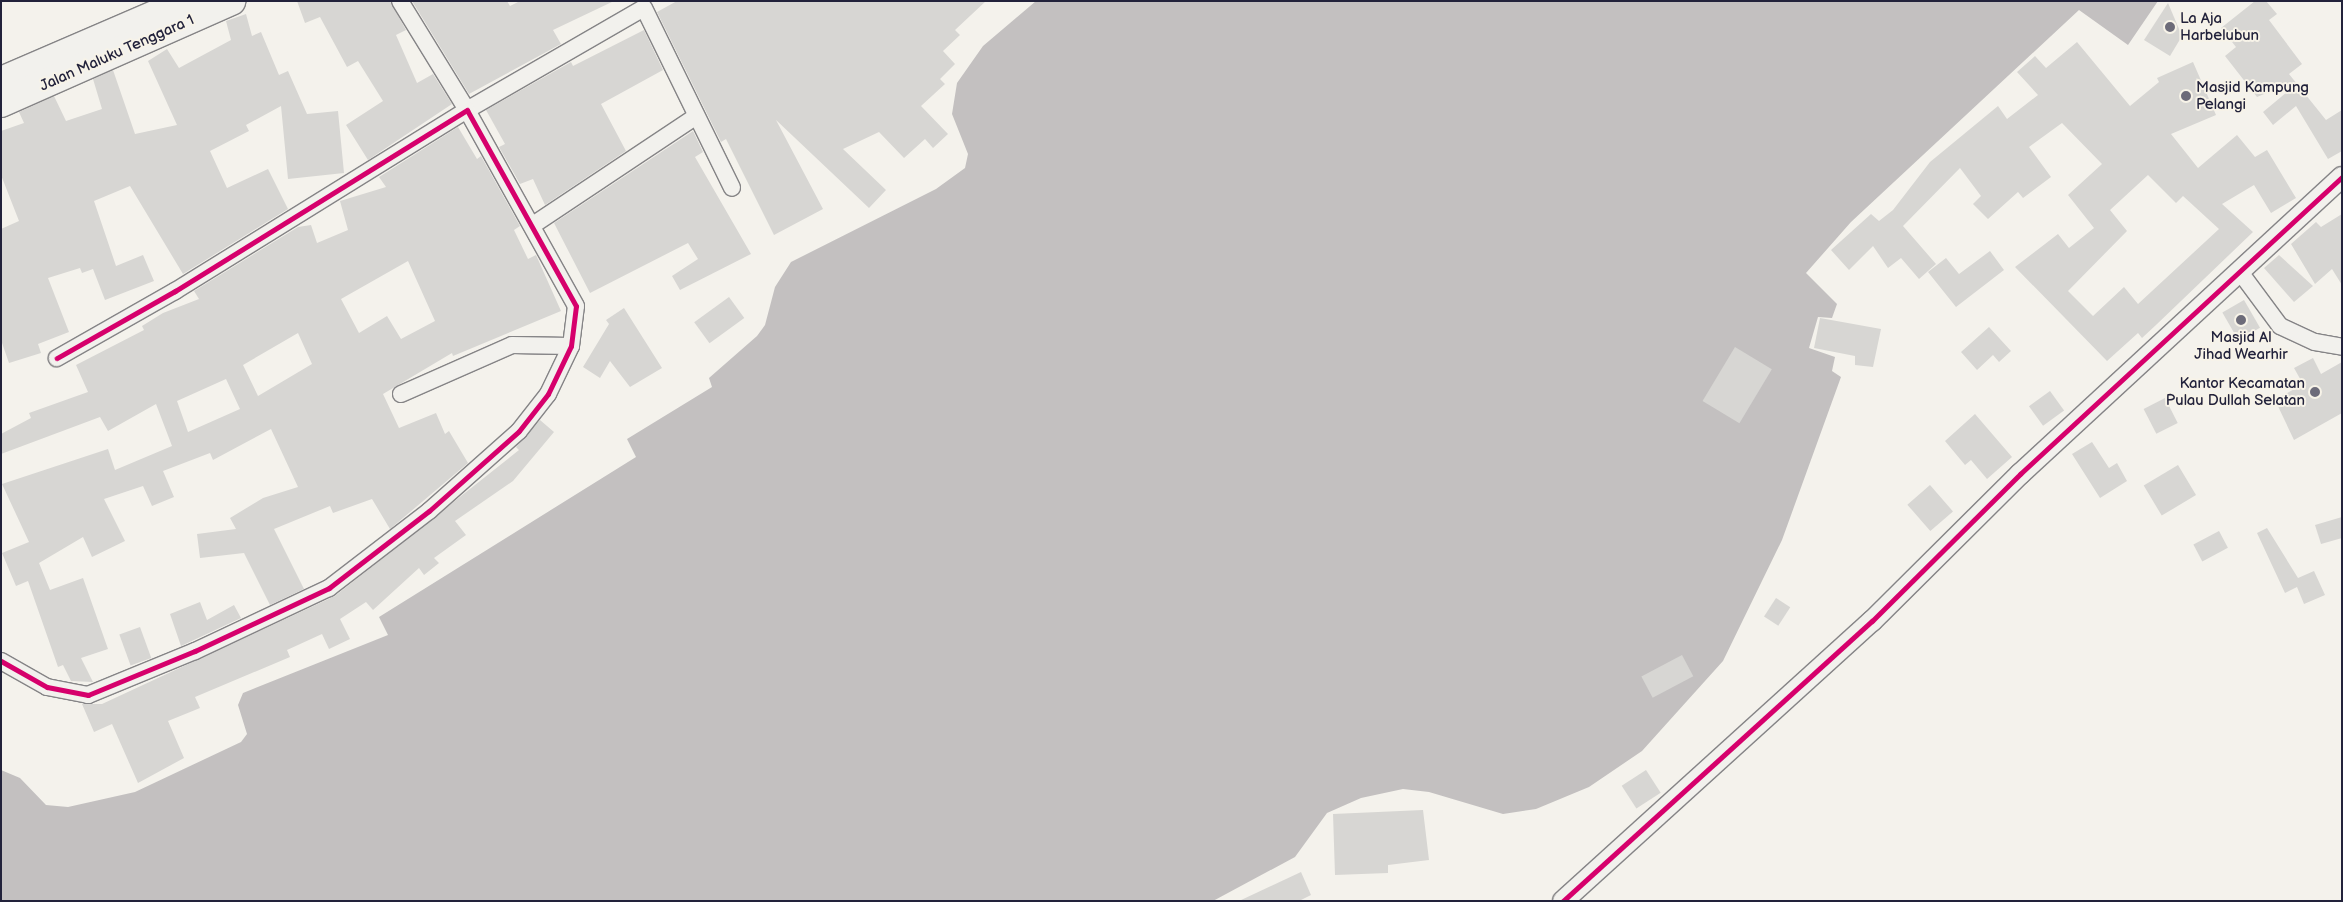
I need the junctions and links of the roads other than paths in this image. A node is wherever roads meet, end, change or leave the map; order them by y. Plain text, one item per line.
1 (187, 1) edge
2 (232, 1) edge
3 (400, 1) edge
4 (647, 4) edge
5 (1, 81) edge
6 (1, 103) edge
7 (467, 110) junction
8 (695, 117) junction
9 (2342, 177) edge
10 (732, 188) dead end
11 (533, 225) junction
12 (2240, 272) junction
13 (571, 346) junction
14 (2342, 347) edge
15 (57, 358) dead end
16 (400, 394) dead end
17 (1, 661) edge
18 (1563, 901) edge

1 - 5 highway, Jalan Maluku Tenggara 1
2 - 6 highway, Jalan Maluku Tenggara 1
3 - 7 street
4 - 7 street
4 - 8 street
7 - 11 street
7 - 15 street
8 - 10 street
8 - 11 street
9 - 12 street
11 - 13 street
12 - 14 street
12 - 18 street
13 - 16 street
13 - 17 street

